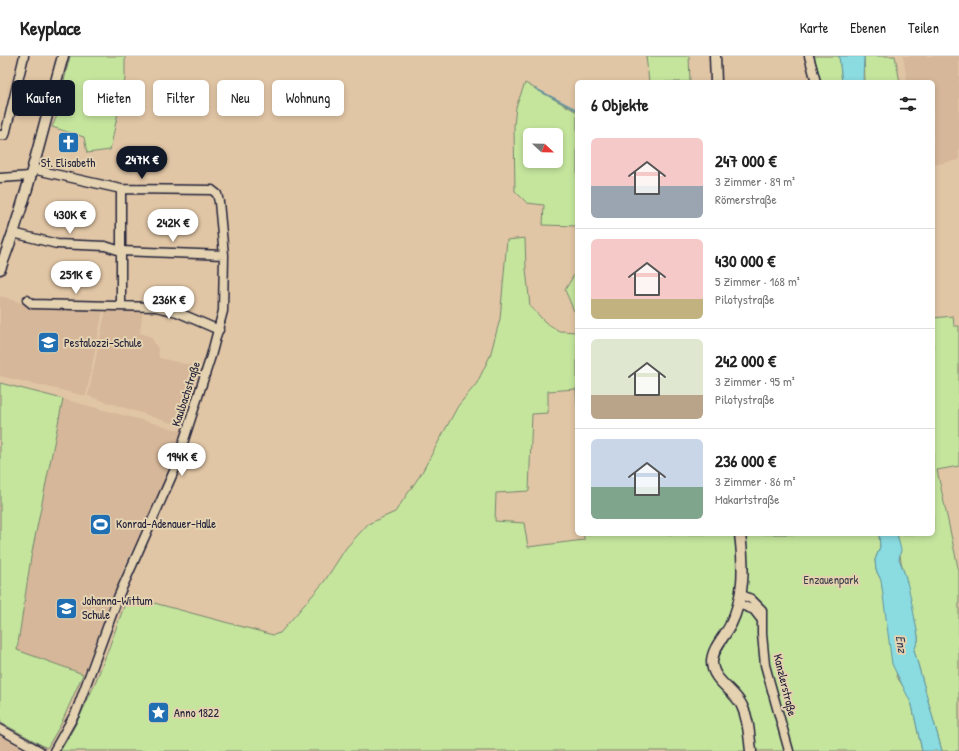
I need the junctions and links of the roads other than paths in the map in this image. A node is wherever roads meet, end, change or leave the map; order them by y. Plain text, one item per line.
1 (24, 56) edge
2 (62, 56) edge
3 (715, 56) edge
4 (809, 56) edge
5 (716, 80) edge
6 (815, 80) edge
7 (0, 135) edge
8 (31, 172) junction
9 (1, 177) edge
10 (121, 189) junction
11 (13, 233) junction
12 (121, 251) junction
13 (224, 255) junction
14 (0, 269) edge
15 (28, 300) dead end
16 (121, 305) junction
17 (218, 330) junction
18 (740, 536) edge
19 (741, 599) junction
20 (0, 729) edge
21 (40, 751) edge
22 (54, 751) edge
23 (751, 751) edge
24 (789, 751) edge

1 - 7 street
2 - 8 main road
3 - 5 main road
4 - 6 street
8 - 9 street
8 - 10 street
8 - 11 main road
10 - 12 street
10 - 13 street, Kaulbachstraße
11 - 12 street
11 - 14 main road
12 - 13 street
12 - 16 street
13 - 17 street, Kaulbachstraße
15 - 16 street
16 - 17 street
17 - 22 street, Kaulbachstraße
18 - 19 main road
19 - 23 main road
19 - 24 street, Kanzlerstraße
20 - 21 street

